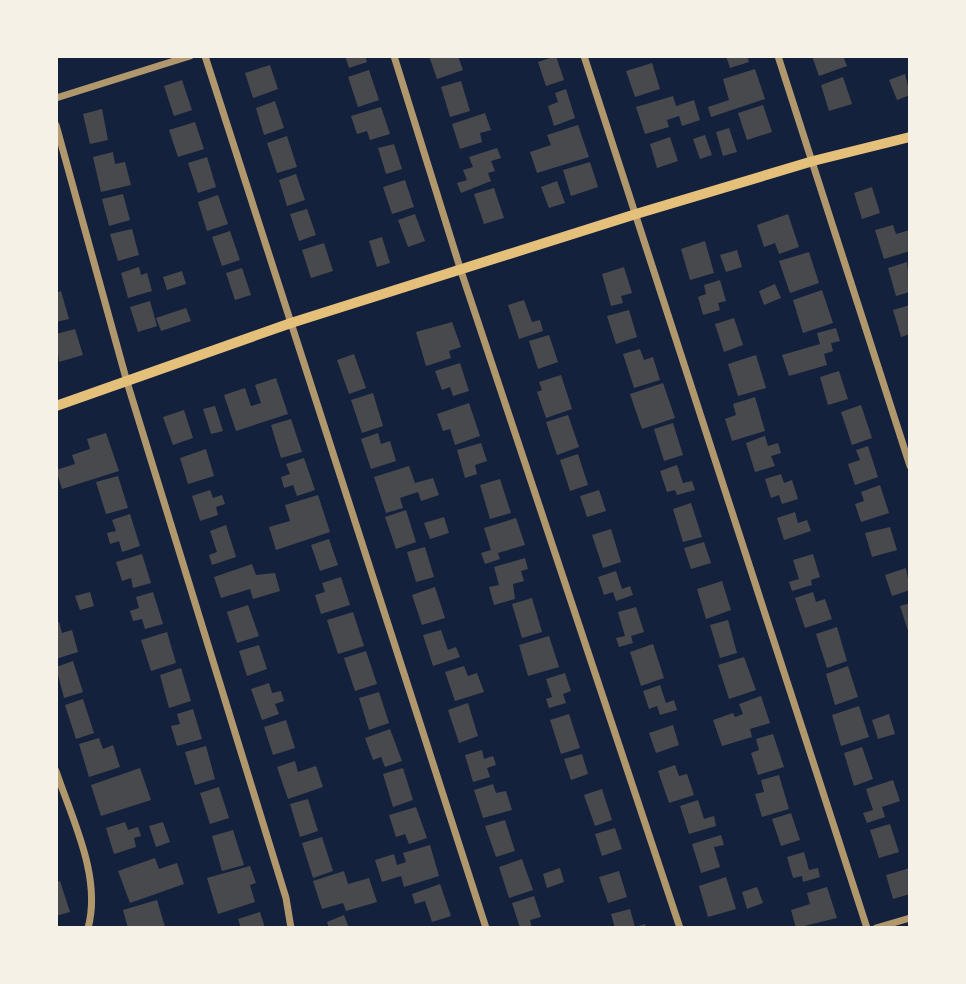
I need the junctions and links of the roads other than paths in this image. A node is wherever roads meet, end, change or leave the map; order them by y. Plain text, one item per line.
1 (190, 56) edge
2 (205, 56) edge
3 (394, 56) edge
4 (584, 56) edge
5 (778, 56) edge
6 (56, 97) edge
7 (56, 125) edge
8 (910, 137) edge
9 (813, 161) junction
10 (636, 214) junction
11 (461, 271) junction
12 (291, 323) junction
13 (127, 382) junction
14 (56, 406) edge
15 (910, 466) edge
16 (56, 771) edge
17 (910, 918) edge
18 (88, 928) edge
19 (291, 928) edge
20 (486, 928) edge
21 (680, 928) edge
22 (867, 928) edge
23 (876, 928) edge

1 - 6 street
2 - 12 street
3 - 11 street
4 - 10 street
5 - 9 street
7 - 13 street
8 - 9 main road
9 - 10 main road
9 - 15 street
10 - 11 main road
10 - 22 street
11 - 12 main road
11 - 21 street
12 - 13 main road
12 - 20 street
13 - 14 main road
13 - 19 street
16 - 18 street
17 - 23 street

